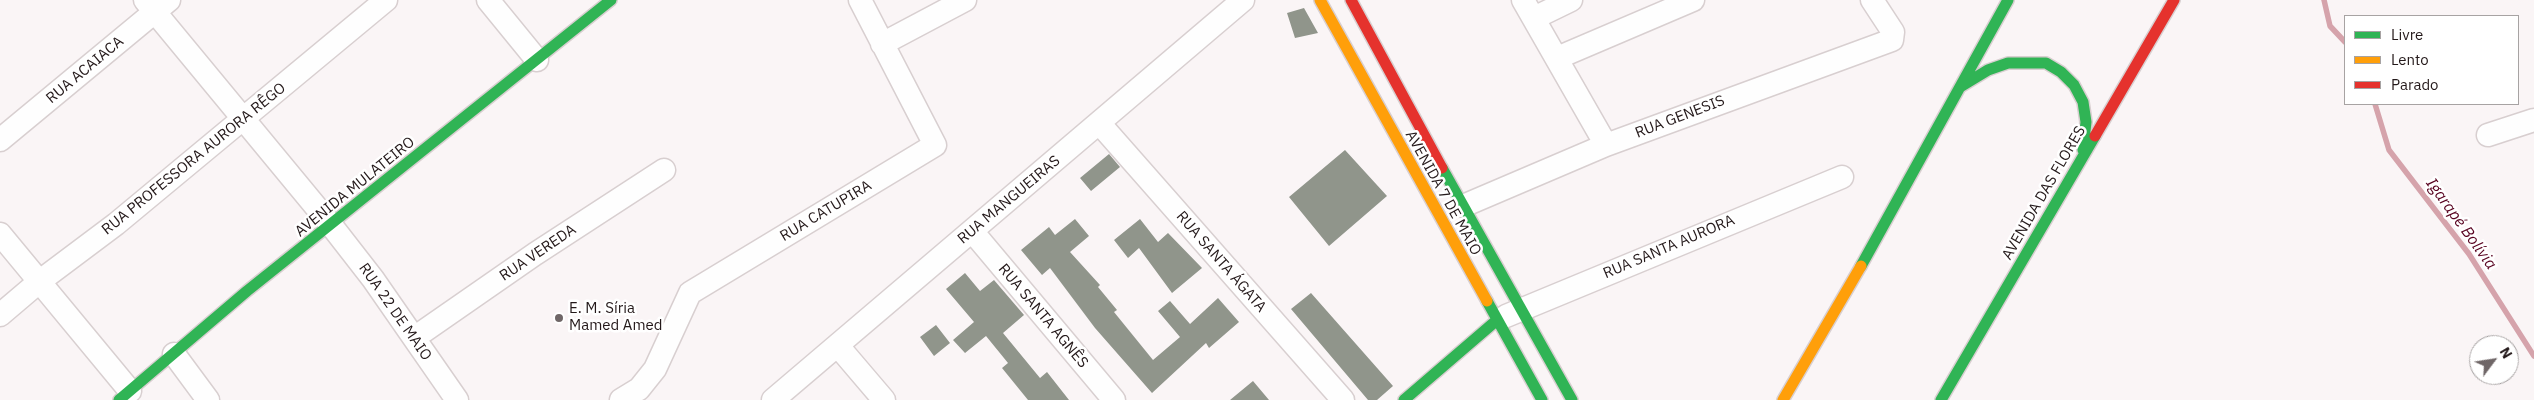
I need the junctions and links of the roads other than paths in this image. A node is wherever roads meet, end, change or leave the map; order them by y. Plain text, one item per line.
1 (386, 0) edge
2 (488, 0) edge
3 (611, 0) edge
4 (860, 0) edge
5 (965, 0) edge
6 (1244, 0) edge
7 (1320, 0) edge
8 (1351, 0) edge
9 (1571, 0) edge
10 (1693, 0) edge
11 (1872, 0) edge
12 (2008, 0) edge
13 (2174, 0) edge
14 (156, 4) edge
15 (1529, 9) edge
16 (882, 44) junction
17 (1557, 58) junction
18 (537, 60) junction
19 (1960, 87) junction
20 (244, 120) junction
21 (2534, 120) edge
22 (1100, 124) junction
23 (2488, 136) dead end
24 (0, 140) edge
25 (1606, 144) junction
26 (2082, 157) junction
27 (664, 170) dead end
28 (1842, 177) dead end
29 (1463, 206) junction
30 (331, 225) junction
31 (972, 231) junction
32 (0, 234) edge
33 (40, 282) junction
34 (1519, 309) junction
35 (0, 315) edge
36 (1497, 320) junction
37 (414, 338) junction
38 (838, 346) junction
39 (174, 354) junction
40 (125, 395) edge
41 (208, 400) edge
42 (457, 400) edge
43 (621, 400) edge
44 (773, 400) edge
45 (884, 400) edge
46 (1114, 400) edge
47 (1343, 400) edge
48 (1404, 400) edge
49 (1542, 400) edge
50 (1572, 400) edge
51 (1783, 400) edge
52 (1941, 400) edge

1 - 20 street, RUA PROFESSORA AURORA RÊGO
2 - 18 street
3 - 18 main road, AVENIDA MULATEIRO
4 - 16 street, RUA CATUPIRA
5 - 16 street
6 - 22 street, RUA MANGUEIRAS
7 - 36 main road, AVENIDA 7 DE MAIO
8 - 29 main road, AVENIDA 7 DE MAIO
9 - 15 street
10 - 17 street
11 - 25 street, RUA GENESIS
12 - 19 main road
13 - 26 main road, AVENIDA DAS FLORES
14 - 20 street, RUA 22 DE MAIO
14 - 24 street, RUA ACAIACA
15 - 17 street
16 - 43 street, RUA CATUPIRA
17 - 25 street
18 - 30 main road, AVENIDA MULATEIRO
19 - 26 main road
19 - 51 main road
20 - 30 street, RUA 22 DE MAIO
20 - 33 street, RUA PROFESSORA AURORA RÊGO
21 - 23 street
22 - 31 street, RUA MANGUEIRAS
22 - 47 street, RUA SANTA ÁGATA
25 - 29 street, RUA GENESIS
26 - 52 main road, AVENIDA DAS FLORES
27 - 37 street, RUA VEREDA
28 - 34 street, RUA SANTA AURORA
29 - 34 main road, AVENIDA 7 DE MAIO
30 - 37 street, RUA 22 DE MAIO
30 - 39 main road, AVENIDA MULATEIRO
31 - 38 street, RUA MANGUEIRAS
31 - 46 street, RUA SANTA AGNÊS
32 - 33 street
33 - 35 street, RUA PROFESSORA AURORA RÊGO
33 - 40 street
34 - 36 street, RUA SANTA AURORA
34 - 50 main road, AVENIDA 7 DE MAIO
36 - 48 main road
36 - 49 main road, AVENIDA 7 DE MAIO
37 - 42 street, RUA 22 DE MAIO
38 - 44 street, RUA MANGUEIRAS
38 - 45 street
39 - 40 main road, AVENIDA MULATEIRO
39 - 41 street

